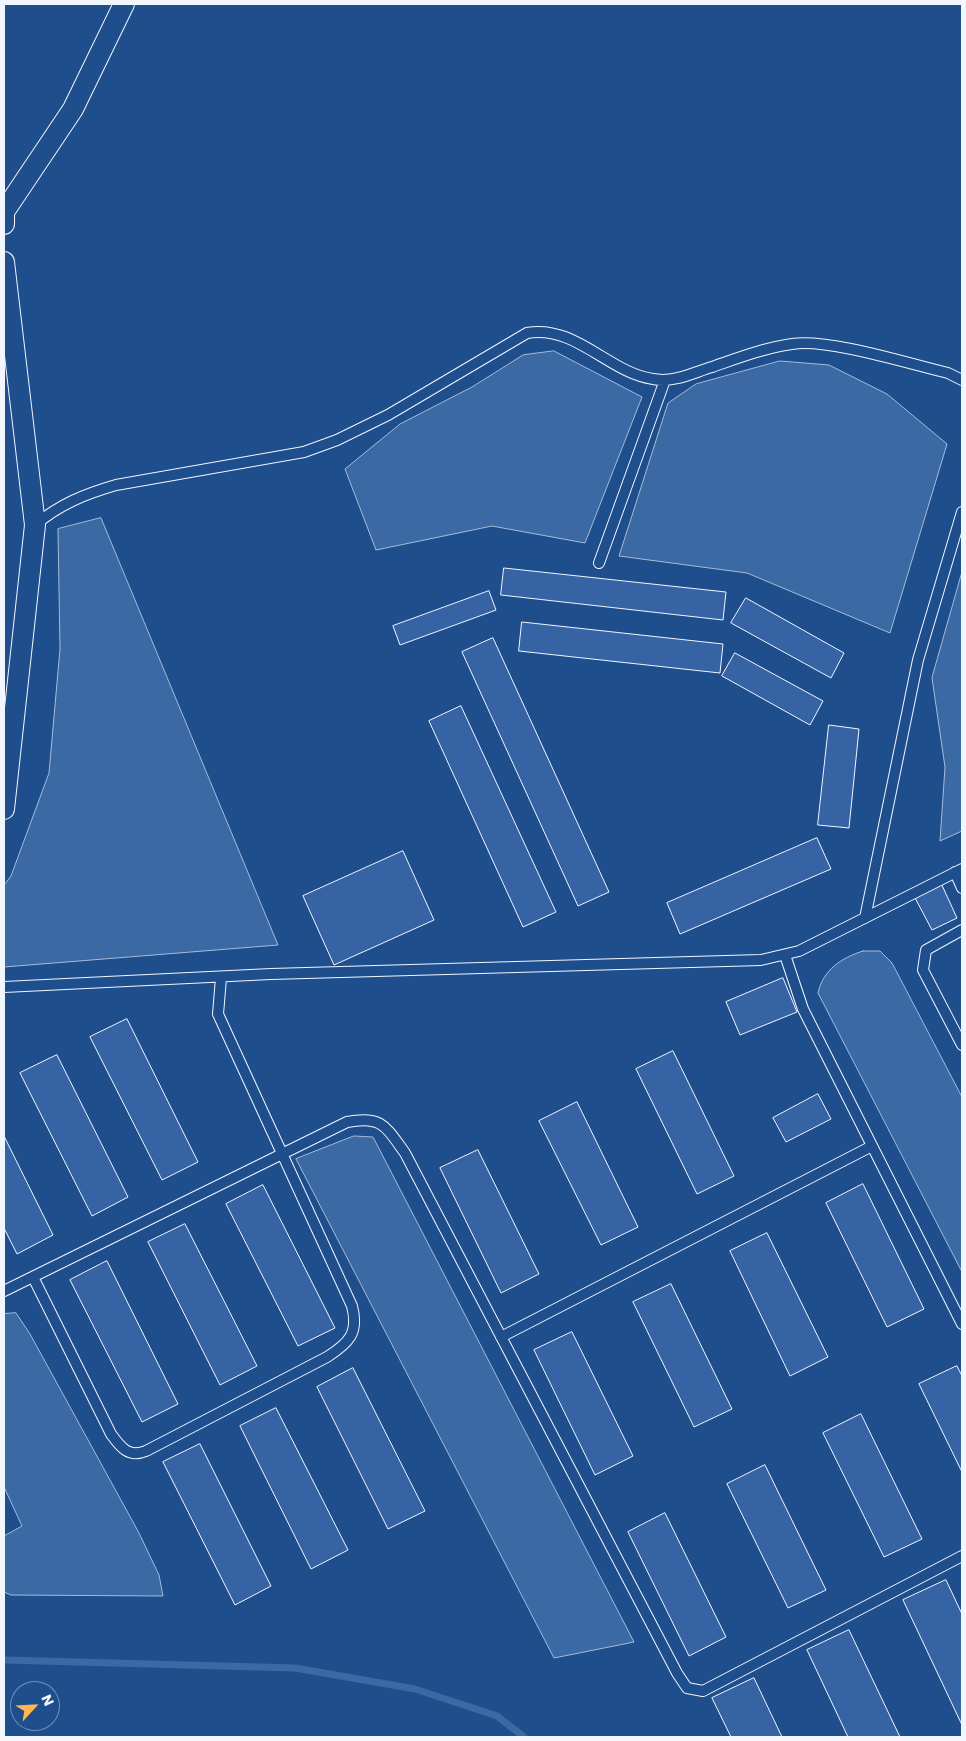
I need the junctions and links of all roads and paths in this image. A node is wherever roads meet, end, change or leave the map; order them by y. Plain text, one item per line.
1 (124, 4) edge
2 (4, 224) edge
3 (4, 262) edge
4 (664, 380) junction
5 (962, 380) edge
6 (962, 512) edge
7 (35, 525) junction
8 (599, 562) dead end
9 (4, 809) edge
10 (959, 871) edge
11 (962, 888) edge
12 (865, 918) junction
13 (962, 930) edge
14 (785, 955) junction
15 (221, 978) junction
16 (4, 987) edge
17 (962, 1045) edge
18 (872, 1146) junction
19 (281, 1155) junction
20 (33, 1277) junction
21 (4, 1291) edge
22 (962, 1324) edge
23 (501, 1337) junction
24 (962, 1556) edge

1 - 2 street
3 - 7 street
4 - 5 lane
4 - 7 lane
4 - 8 lane
6 - 12 lane
7 - 9 street
10 - 11 lane
10 - 12 lane
12 - 14 lane
13 - 17 lane
14 - 15 lane
14 - 18 lane
15 - 16 lane
15 - 19 lane
18 - 22 lane
18 - 23 lane
19 - 20 lane
19 - 20 lane
19 - 23 lane
20 - 21 lane
23 - 24 lane

